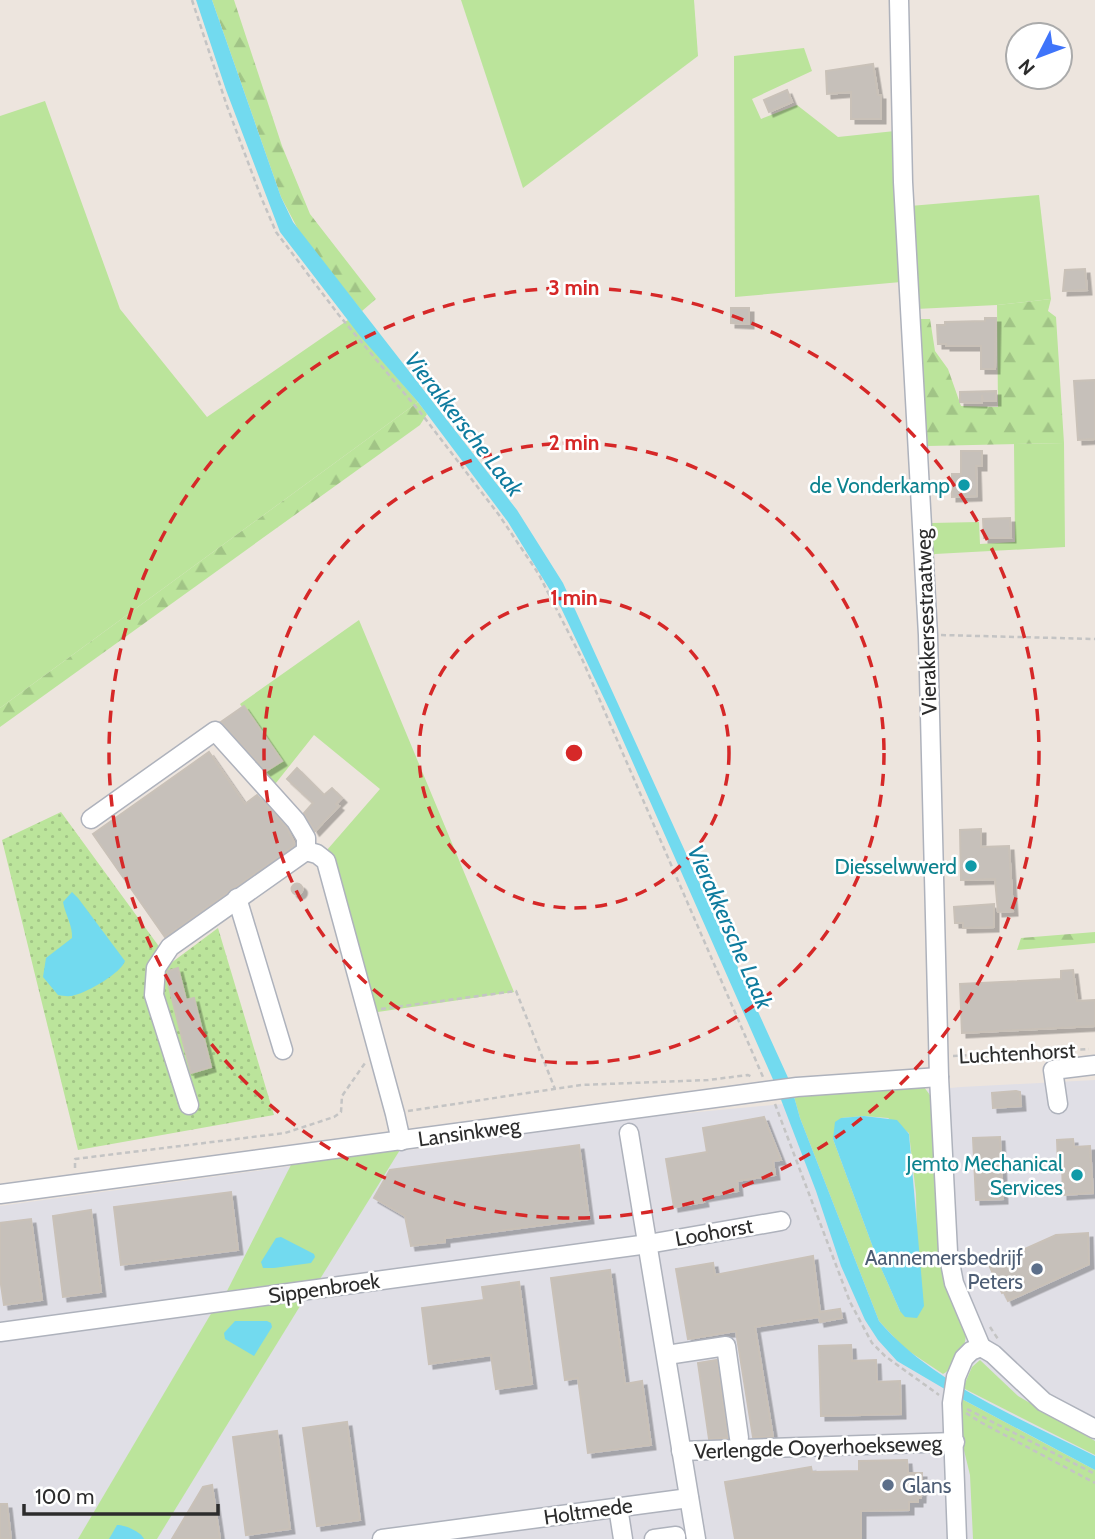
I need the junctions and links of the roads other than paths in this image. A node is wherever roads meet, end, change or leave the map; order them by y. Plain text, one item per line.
1 (899, 0) edge
2 (90, 819) dead end
3 (306, 851) junction
4 (237, 898) junction
5 (283, 1050) dead end
6 (1095, 1065) edge
7 (939, 1077) junction
8 (1058, 1104) dead end
9 (189, 1105) dead end
10 (629, 1133) dead end
11 (401, 1141) junction
12 (0, 1194) edge
13 (781, 1221) dead end
14 (648, 1244) junction
15 (0, 1332) edge
16 (981, 1347) junction
17 (667, 1355) junction
18 (1095, 1429) edge
19 (739, 1438) dead end
20 (955, 1442) junction
21 (681, 1451) junction
22 (689, 1498) junction
23 (618, 1507) junction
24 (405, 1537) edge
25 (382, 1539) edge
26 (623, 1539) edge
27 (654, 1539) edge
28 (676, 1539) edge
29 (696, 1539) edge
30 (957, 1539) edge

1 - 7 street, Vierakkersestraatweg
2 - 3 street
3 - 4 street
3 - 11 street
4 - 5 street
4 - 9 street
6 - 8 street, Luchtenhorst
7 - 11 street, Lansinkweg
7 - 16 street, Vierakkersestraatweg
10 - 14 street, Loohorst
11 - 12 street, Lansinkweg
13 - 14 street, Loohorst
14 - 15 street, Sippenbroek
14 - 17 street, Loohorst
16 - 18 street
16 - 20 street, Verlengde Ooyerhoekseweg
17 - 19 street
17 - 21 street, Loohorst
20 - 21 street, Verlengde Ooyerhoekseweg
20 - 30 street, Verlengde Ooyerhoekseweg
21 - 22 street, Loohorst
22 - 23 street, Holtmede
22 - 29 street, Loohorst
23 - 24 street, Holtmede
23 - 26 street
24 - 25 street, Holtmede
27 - 28 street

